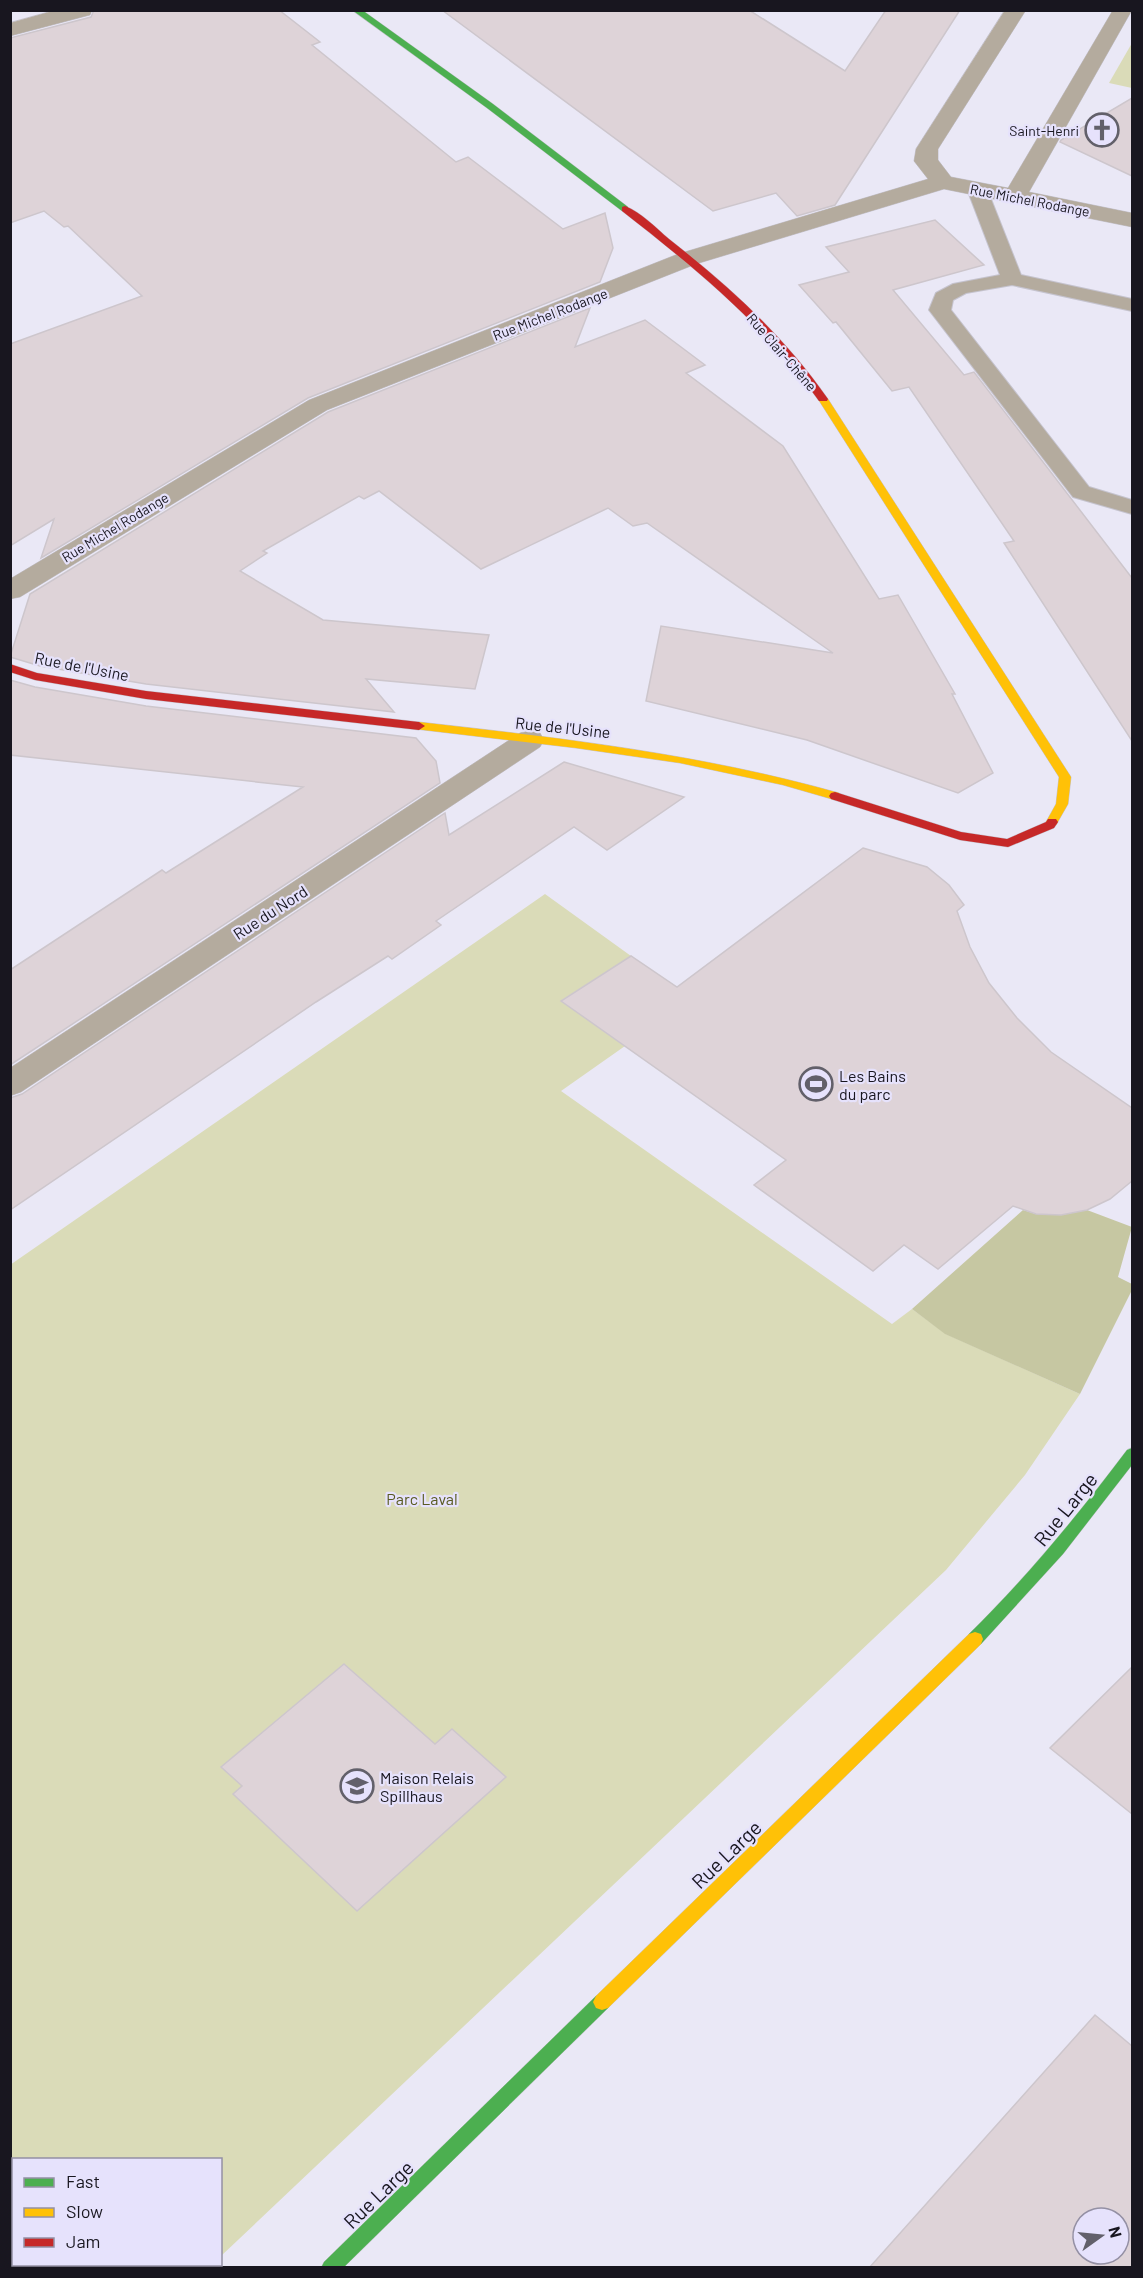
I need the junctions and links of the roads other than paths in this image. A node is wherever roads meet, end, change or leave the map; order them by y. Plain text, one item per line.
1 (82, 10) edge
2 (356, 10) edge
3 (1016, 10) edge
4 (1124, 10) edge
5 (10, 30) edge
6 (943, 182) junction
7 (977, 189) junction
8 (1015, 196) junction
9 (1132, 220) edge
10 (687, 260) junction
11 (1012, 279) junction
12 (1132, 305) edge
13 (1132, 507) edge
14 (10, 591) edge
15 (10, 668) edge
16 (530, 740) junction
17 (1065, 777) joint
18 (10, 1084) edge
19 (1132, 1454) edge
20 (334, 2266) edge

1 - 5 street
2 - 10 street, Rue Clair-Chêne
3 - 6 street
4 - 8 street
6 - 7 street, Rue Michel Rodange
6 - 10 street, Rue Michel Rodange
7 - 8 street, Rue Michel Rodange
7 - 11 lane
8 - 9 street, Rue Michel Rodange
10 - 14 street, Rue Michel Rodange
10 - 17 street, Rue Clair-Chêne
11 - 12 lane
11 - 13 lane
15 - 16 street, Rue de l'Usine
16 - 17 street, Rue de l'Usine
16 - 18 street, Rue du Nord
19 - 20 street, Rue Large

